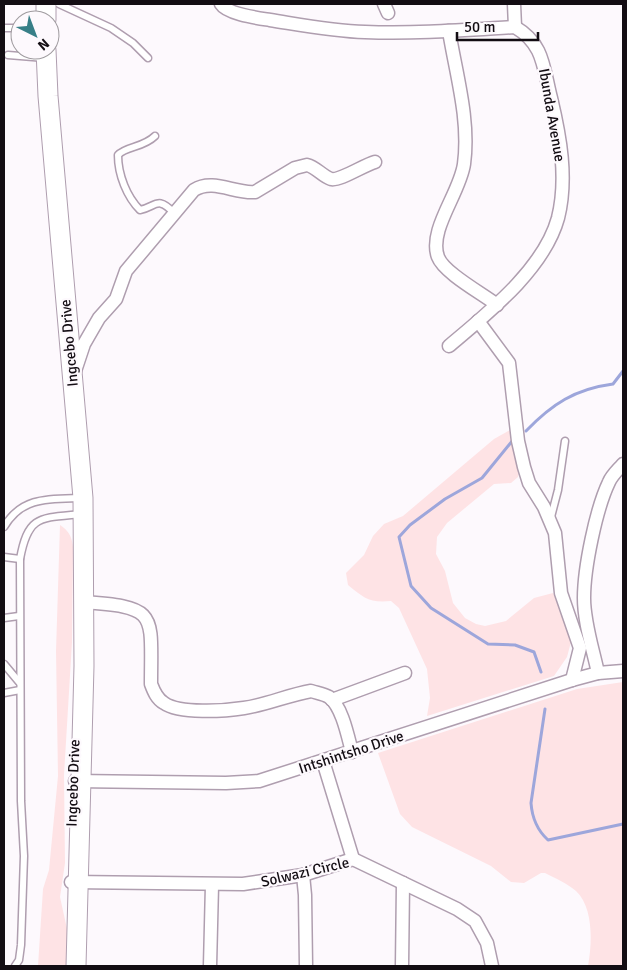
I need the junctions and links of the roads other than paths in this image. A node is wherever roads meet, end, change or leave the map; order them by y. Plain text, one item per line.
1 (59, 4) edge
2 (221, 4) edge
3 (514, 4) edge
4 (515, 27) junction
5 (449, 31) junction
6 (148, 58) dead end
7 (46, 60) edge
8 (155, 136) dead end
9 (375, 162) dead end
10 (174, 213) junction
11 (497, 304) junction
12 (478, 321) junction
13 (449, 346) dead end
14 (73, 378) junction
15 (565, 441) dead end
16 (623, 464) edge
17 (83, 506) junction
18 (550, 520) junction
19 (4, 527) edge
20 (4, 557) edge
21 (20, 559) junction
22 (83, 602) junction
23 (19, 616) junction
24 (4, 618) edge
25 (4, 664) edge
26 (7, 670) edge
27 (623, 671) edge
28 (405, 673) dead end
29 (598, 673) junction
30 (572, 680) junction
31 (20, 683) junction
32 (20, 690) junction
33 (4, 693) edge
34 (332, 700) junction
35 (352, 752) junction
36 (323, 761) junction
37 (76, 781) junction
38 (353, 858) junction
39 (303, 875) junction
40 (75, 882) junction
41 (403, 883) junction
42 (212, 885) junction
43 (15, 966) edge
44 (76, 966) edge
45 (210, 966) edge
46 (306, 966) edge
47 (402, 966) edge
48 (492, 966) edge

1 - 6 lane
2 - 5 street
3 - 4 street
4 - 5 street
4 - 11 street, Ibunda Avenue
5 - 11 street
7 - 14 main road, Ingcebo Drive
8 - 10 lane
9 - 10 street
10 - 14 street
11 - 12 street, Ibunda Avenue
12 - 13 street, Ibunda Avenue
12 - 18 street
14 - 17 main road, Ingcebo Drive
15 - 18 lane
16 - 29 street
17 - 19 lane
17 - 21 lane
17 - 22 main road, Ingcebo Drive
18 - 30 street
20 - 21 lane
21 - 23 lane
22 - 34 street
22 - 37 main road, Ingcebo Drive
23 - 24 lane
23 - 31 lane
25 - 26 lane
26 - 31 lane
27 - 29 street, Intshintsho Drive
28 - 34 street
29 - 30 street, Intshintsho Drive
30 - 35 street, Intshintsho Drive
31 - 32 lane
32 - 33 lane
32 - 43 lane
34 - 35 street
35 - 36 street, Intshintsho Drive
36 - 37 street, Intshintsho Drive
36 - 38 street
37 - 40 main road, Ingcebo Drive
38 - 39 street, Solwazi Circle
38 - 41 street, Solwazi Circle
39 - 42 street, Solwazi Circle
39 - 46 street
40 - 42 street, Solwazi Circle
40 - 44 main road, Ingcebo Drive
41 - 47 street
41 - 48 street, Solwazi Circle
42 - 45 street

